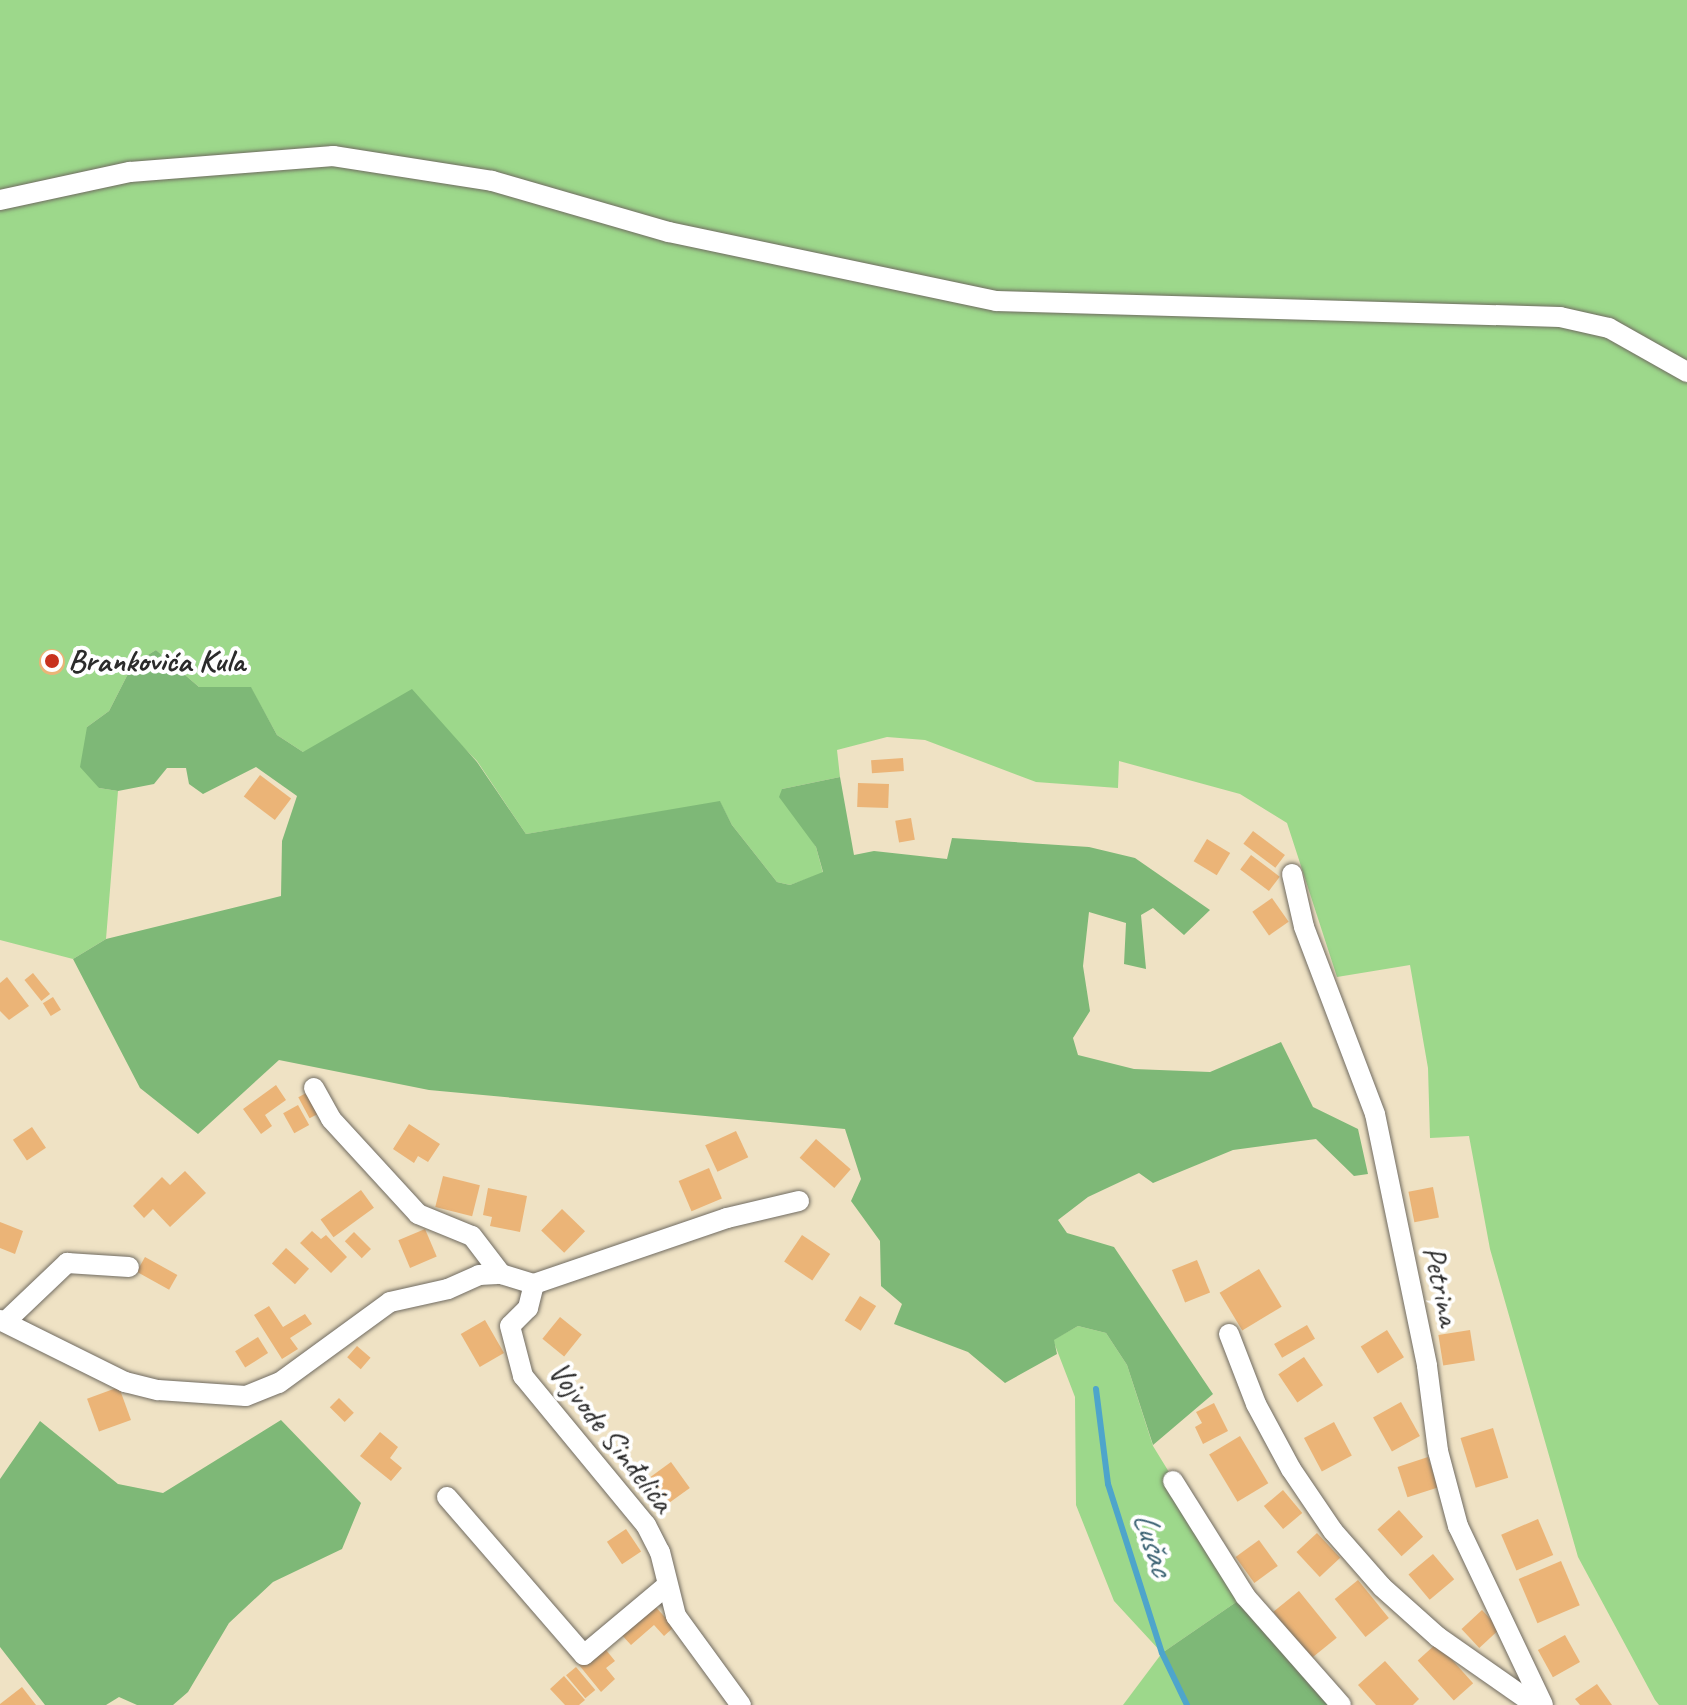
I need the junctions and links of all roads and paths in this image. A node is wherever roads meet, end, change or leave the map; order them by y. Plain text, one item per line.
1 (0, 200) edge
2 (1687, 372) edge
3 (1292, 874) dead end
4 (314, 1088) dead end
5 (799, 1201) dead end
6 (129, 1267) dead end
7 (501, 1274) junction
8 (534, 1284) junction
9 (2, 1321) edge
10 (1229, 1334) dead end
11 (1173, 1481) dead end
12 (447, 1497) dead end
13 (665, 1587) junction
14 (741, 1705) edge
15 (1341, 1705) edge
16 (1535, 1705) edge
17 (1543, 1705) edge

1 - 2 street
3 - 17 street, Petrina
4 - 7 street
5 - 8 street
6 - 9 street
7 - 8 street
7 - 9 street
8 - 13 street, Vojvode Sinđelića
10 - 16 street
11 - 15 street
12 - 13 street
13 - 14 street, Vojvode Sinđelića

